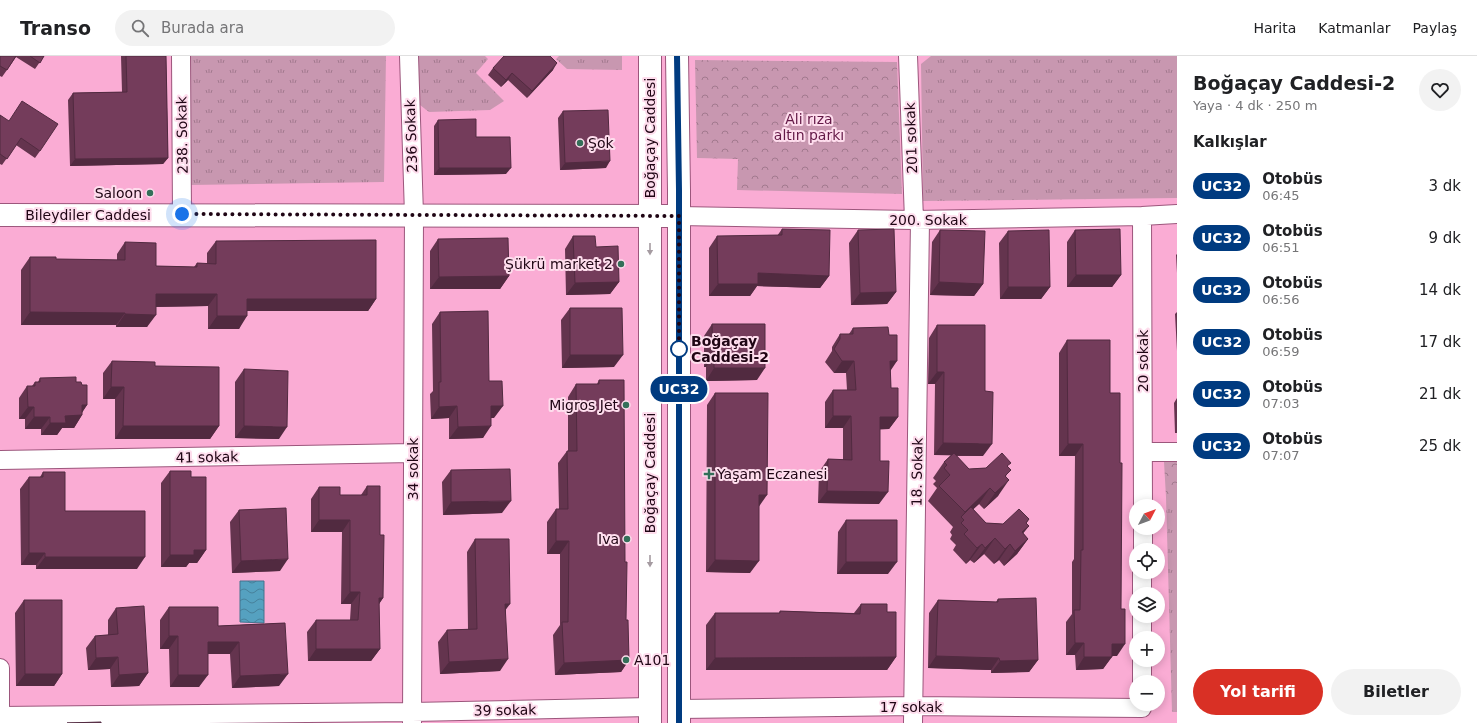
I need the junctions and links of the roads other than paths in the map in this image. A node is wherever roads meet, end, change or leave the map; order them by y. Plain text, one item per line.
1 (181, 56) edge
2 (409, 56) edge
3 (650, 56) edge
4 (677, 56) edge
5 (908, 56) edge
6 (182, 214) junction
7 (1177, 214) edge
8 (0, 215) edge
9 (414, 215) junction
10 (651, 216) junction
11 (679, 216) junction
12 (1142, 216) junction
13 (917, 220) junction
14 (1143, 452) junction
15 (1177, 452) edge
16 (413, 454) junction
17 (0, 460) edge
18 (1143, 499) edge
19 (0, 668) edge
20 (1142, 712) edge
21 (650, 715) edge
22 (913, 715) edge
23 (0, 716) edge
24 (679, 716) edge
25 (412, 718) edge
26 (0, 723) edge

1 - 6 street, 238. Sokak
2 - 9 street, 236 Sokak
3 - 10 main road, Boğaçay Caddesi
4 - 11 main road, Boğaçay Caddesi
5 - 13 street, 201 sokak
6 - 8 main road, Bileydiler Caddesi
6 - 9 main road, Bileydiler Caddesi
7 - 12 street, 200. Sokak
9 - 10 main road, Bileydiler Caddesi
9 - 16 street, 34 sokak
10 - 11 main road, Bileydiler Caddesi
10 -> 21 main road, Boğaçay Caddesi
11 - 13 street, 200. Sokak
11 - 24 main road, Boğaçay Caddesi
12 - 13 street, 200. Sokak
12 - 14 street, 20 sokak
13 - 22 street, 18. Sokak
14 - 15 street
14 - 18 street, 20 sokak
16 - 17 street, 41 sokak
16 - 25 street, 34 sokak
19 - 23 street
20 - 22 street, 17 sokak
21 - 25 street, 39 sokak
22 - 24 street, 17 sokak
23 - 25 street, 39 sokak
23 - 26 street

